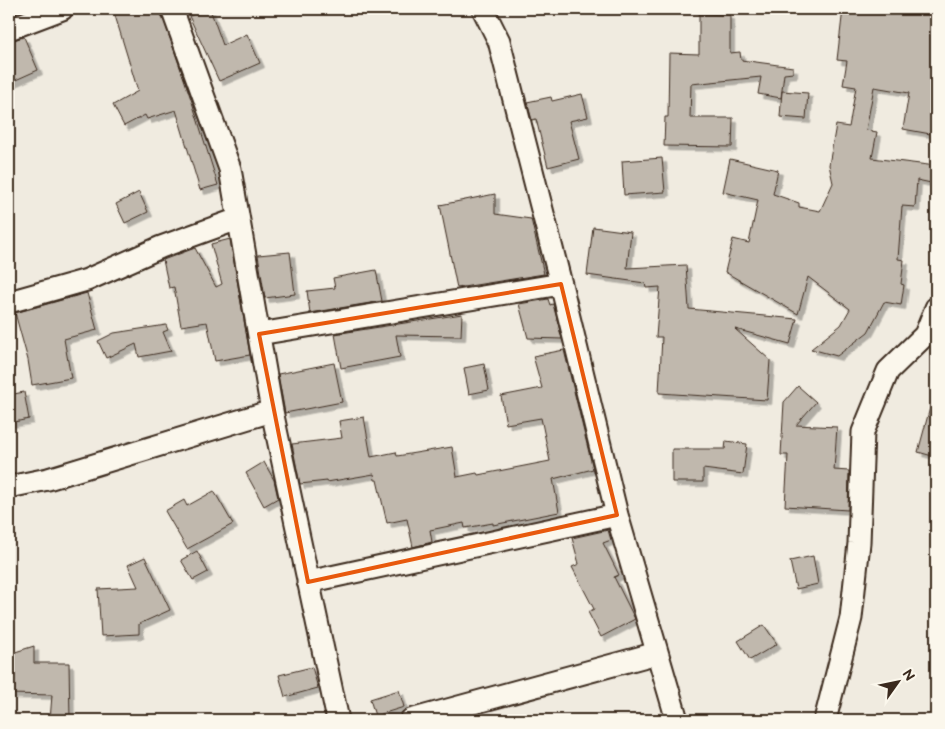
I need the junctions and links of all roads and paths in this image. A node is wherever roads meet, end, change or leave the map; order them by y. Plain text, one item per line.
1 (62, 9) edge
2 (172, 9) edge
3 (483, 9) edge
4 (9, 29) edge
5 (238, 219) junction
6 (561, 284) junction
7 (9, 302) edge
8 (936, 308) edge
9 (259, 334) junction
10 (272, 411) junction
11 (9, 487) edge
12 (617, 515) junction
13 (308, 582) junction
14 (656, 653) junction
15 (338, 720) edge
16 (411, 720) edge
17 (676, 720) edge
18 (825, 720) edge

1 - 4 street
2 - 5 street
3 - 6 street
5 - 7 street
5 - 9 street
6 - 9 street
6 - 12 street
8 - 18 street
9 - 10 street
10 - 11 street
10 - 13 street
12 - 13 street
12 - 14 street
13 - 15 street
14 - 16 street
14 - 17 street

